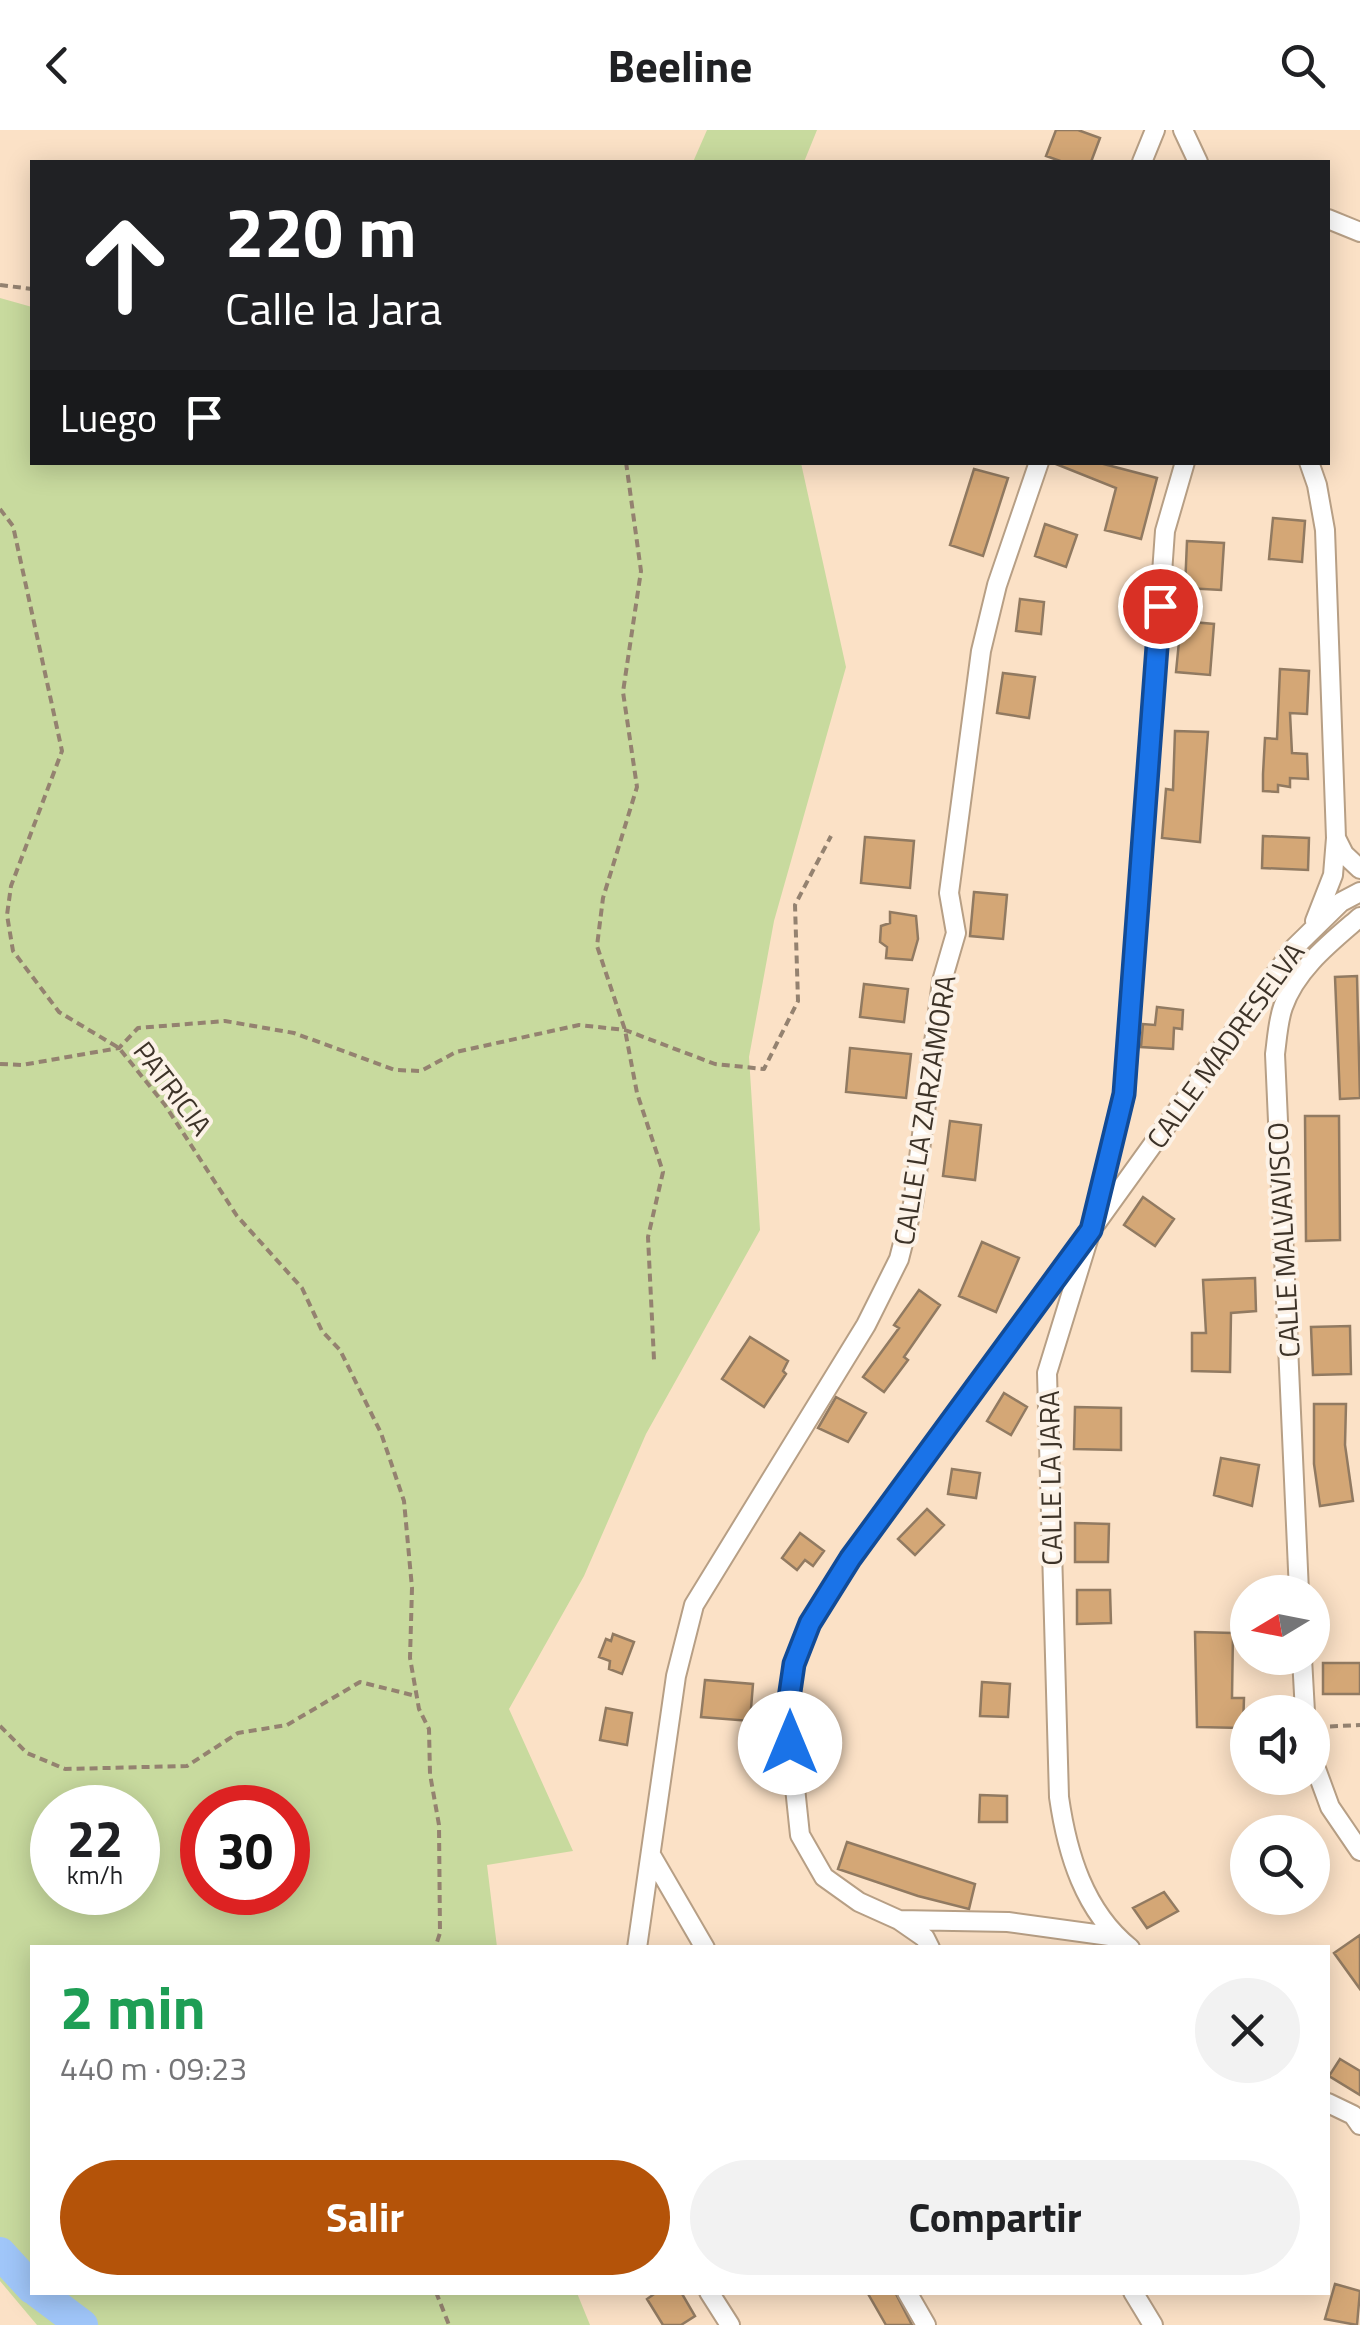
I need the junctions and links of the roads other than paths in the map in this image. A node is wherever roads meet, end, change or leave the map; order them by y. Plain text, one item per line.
1 (1154, 130) edge
2 (1182, 130) edge
3 (1143, 160) edge
4 (1197, 160) edge
5 (1330, 220) edge
6 (1360, 232) edge
7 (1037, 465) edge
8 (1184, 465) edge
9 (1310, 465) edge
10 (1336, 838) junction
11 (1360, 869) edge
12 (1360, 892) edge
13 (1360, 917) edge
14 (1312, 929) junction
15 (1091, 1230) junction
16 (1298, 1575) edge
17 (1326, 1795) edge
18 (1360, 1851) edge
19 (651, 1854) junction
20 (899, 1920) junction
21 (1124, 1942) edge
22 (637, 1945) edge
23 (703, 1945) edge
24 (928, 1945) edge
25 (1330, 2103) edge
26 (1360, 2124) edge
27 (710, 2295) edge
28 (909, 2295) edge
29 (1136, 2295) edge
30 (730, 2325) edge
31 (926, 2325) edge
32 (1152, 2325) edge

1 - 3 street
2 - 4 street
5 - 6 street
7 - 19 street, CALLE LA ZARZAMORA
8 - 15 street, CALLE LA JARA
9 - 10 street, CALLE MADRESELVA
10 - 11 street
10 - 14 street, CALLE MADRESELVA
12 - 14 street, CALLE MADRESELVA
13 - 16 street, CALLE MALVAVISCO
14 - 15 street, CALLE MADRESELVA
15 - 20 street, CALLE MADRESELVA
15 - 21 street, CALLE LA JARA
17 - 18 street
19 - 22 street, CALLE LA ZARZAMORA
19 - 23 street
20 - 21 street
20 - 24 street, CALLE MADRESELVA
25 - 26 street
27 - 30 street
28 - 31 street
29 - 32 street

